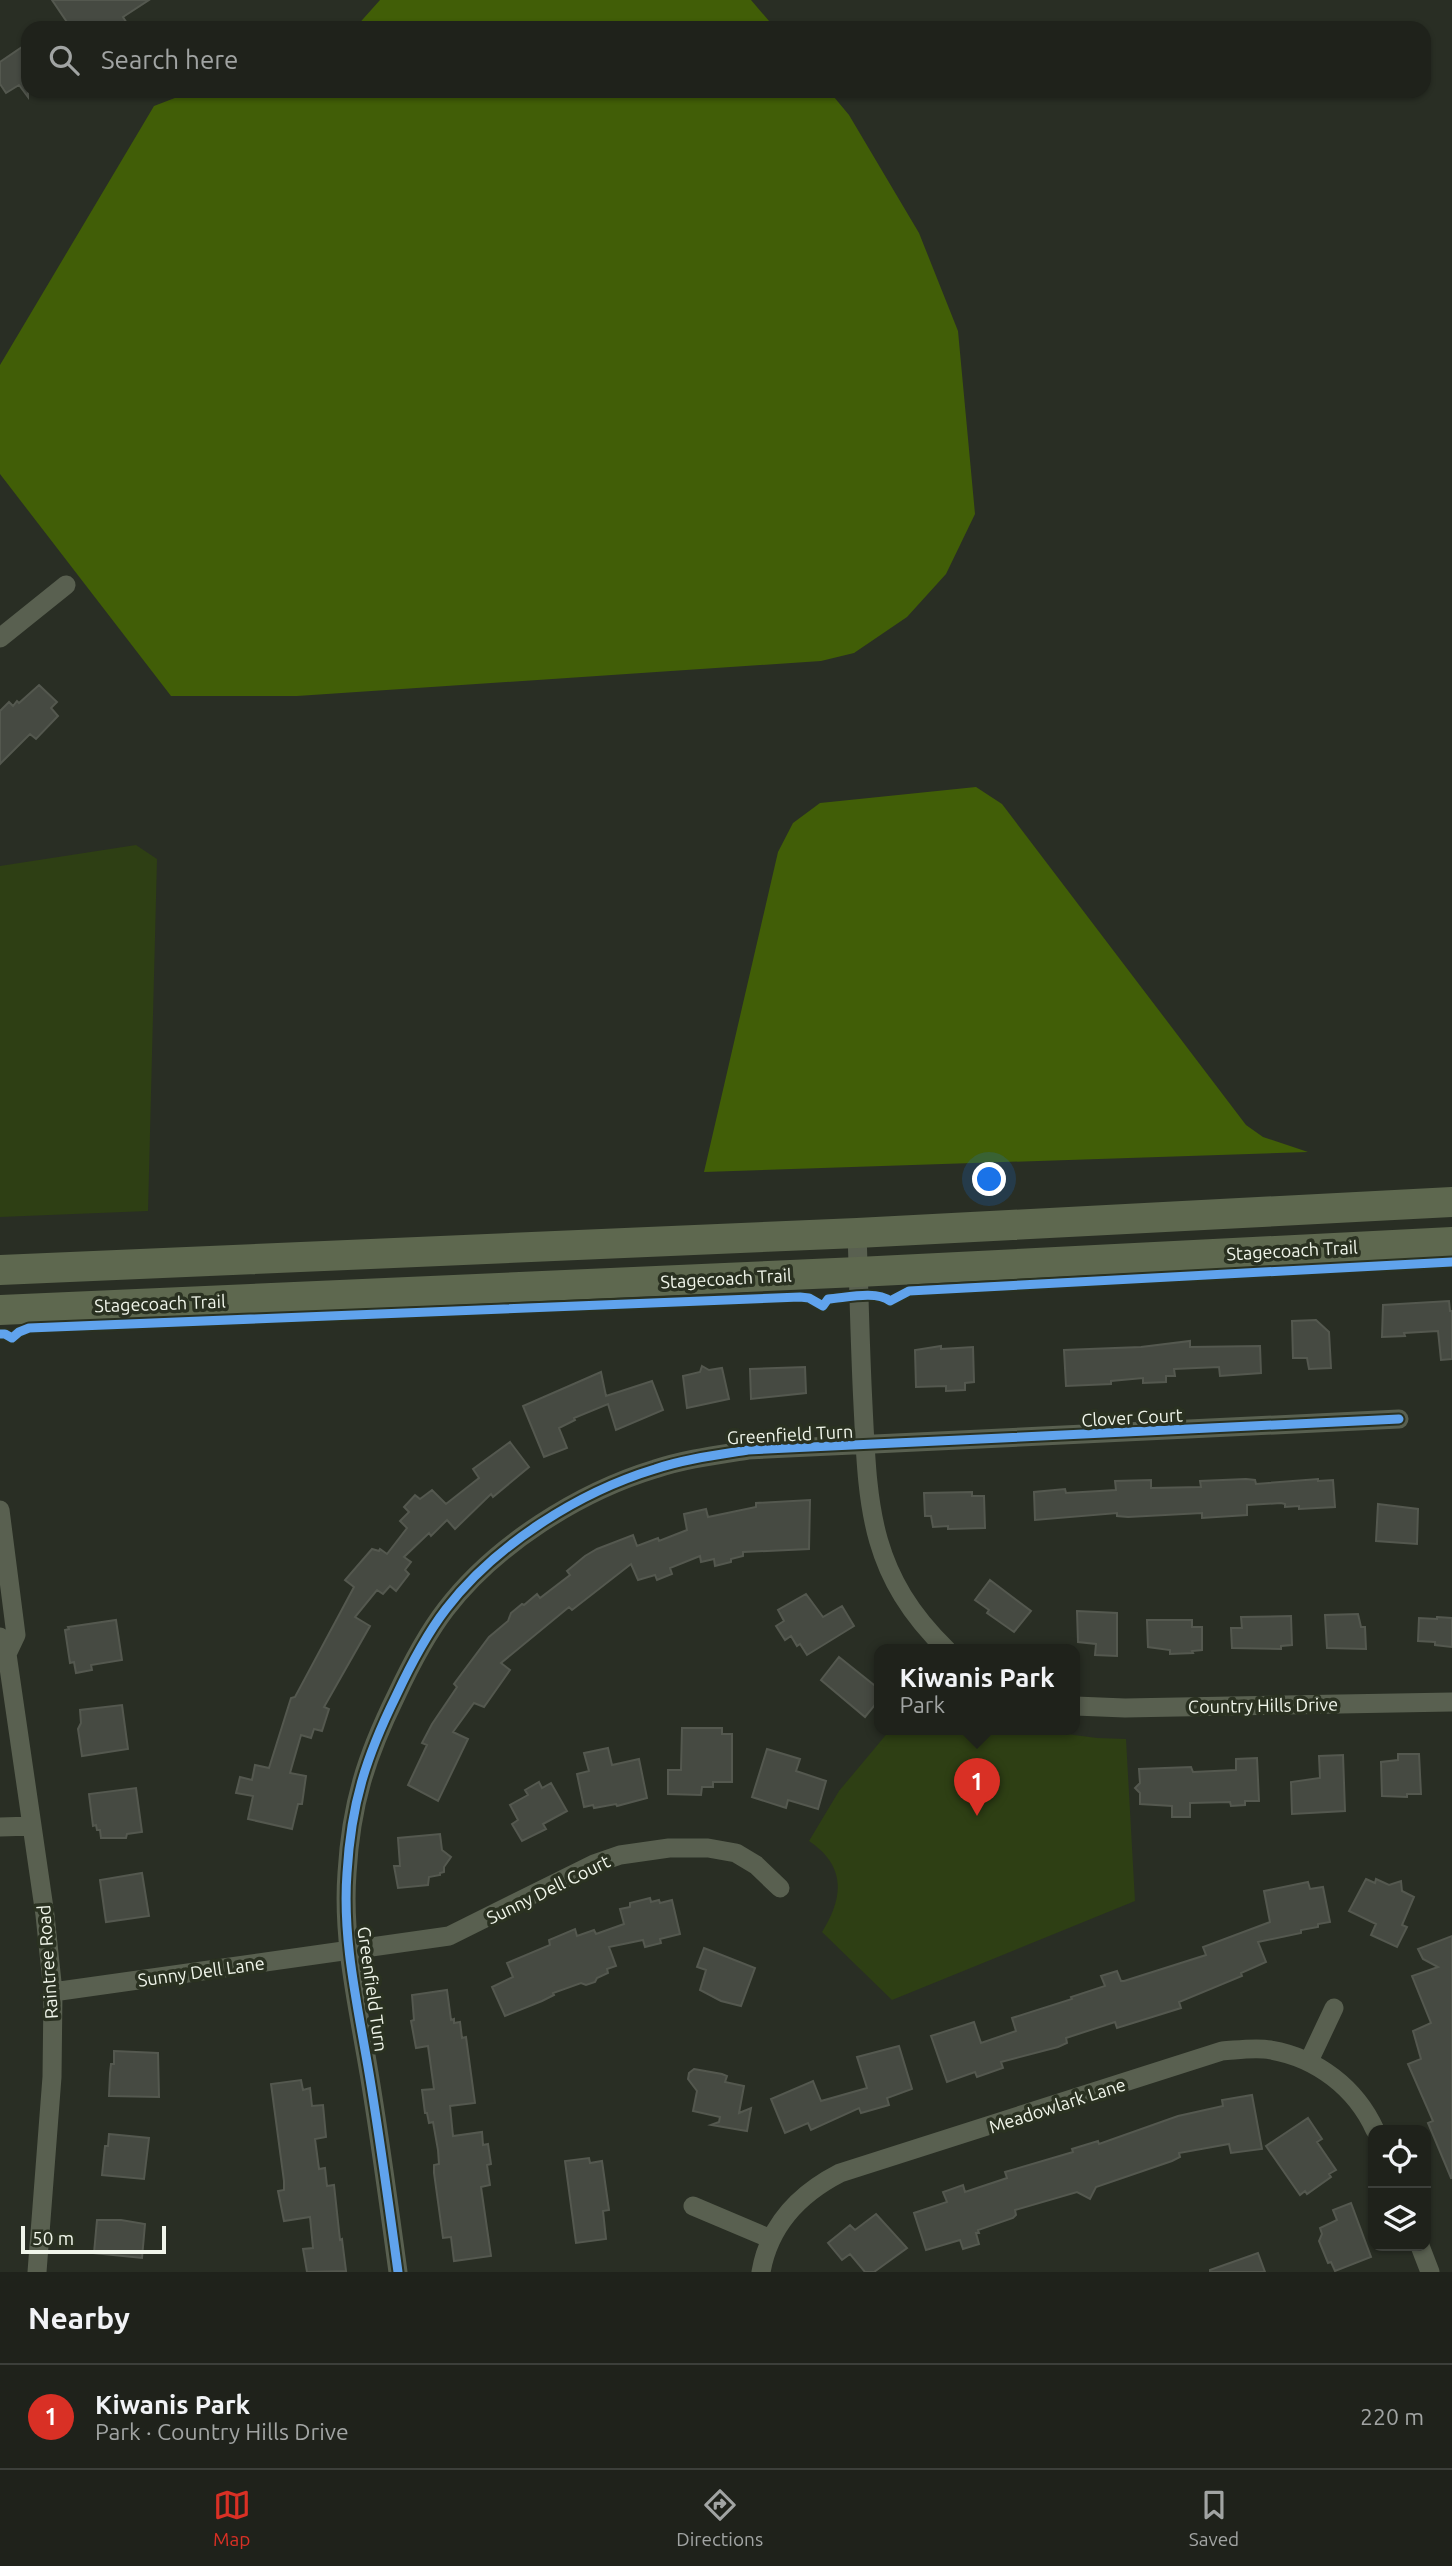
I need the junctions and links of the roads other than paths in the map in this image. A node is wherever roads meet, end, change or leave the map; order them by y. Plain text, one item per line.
1 (66, 584) dead end
2 (0, 638) edge
3 (1452, 1202) edge
4 (857, 1233) junction
5 (1452, 1242) edge
6 (0, 1270) edge
7 (858, 1272) junction
8 (0, 1310) edge
9 (1399, 1419) dead end
10 (865, 1446) junction
11 (0, 1510) edge
12 (941, 1644) edge
13 (4, 1646) edge
14 (1452, 1702) edge
15 (1080, 1706) edge
16 (32, 1826) junction
17 (0, 1827) edge
18 (780, 1888) dead end
19 (349, 1951) junction
20 (52, 1992) junction
21 (1334, 2008) dead end
22 (1309, 2062) junction
23 (1372, 2125) edge
24 (693, 2206) dead end
25 (771, 2239) junction
26 (1422, 2251) edge
27 (37, 2272) edge
28 (398, 2272) edge
29 (761, 2272) edge
30 (1430, 2272) edge

1 - 2 street
3 - 4 main road
4 - 6 main road
4 - 7 street
5 - 7 main road, Stagecoach Trail
7 - 8 main road, Stagecoach Trail
7 - 10 street
9 - 10 street, Clover Court
10 - 12 street
10 - 19 street, Greenfield Turn
11 - 13 street, Raintree Road
13 - 16 street, Raintree Road
14 - 15 street, Country Hills Drive
16 - 17 street
16 - 20 street, Raintree Road
18 - 19 street, Sunny Dell Court
19 - 20 street, Sunny Dell Lane
19 - 28 street, Greenfield Turn
20 - 27 street, Raintree Road
21 - 22 street
22 - 23 street, Meadowlark Lane
22 - 25 street, Meadowlark Lane
24 - 25 street
25 - 29 street, Meadowlark Lane
26 - 30 street

